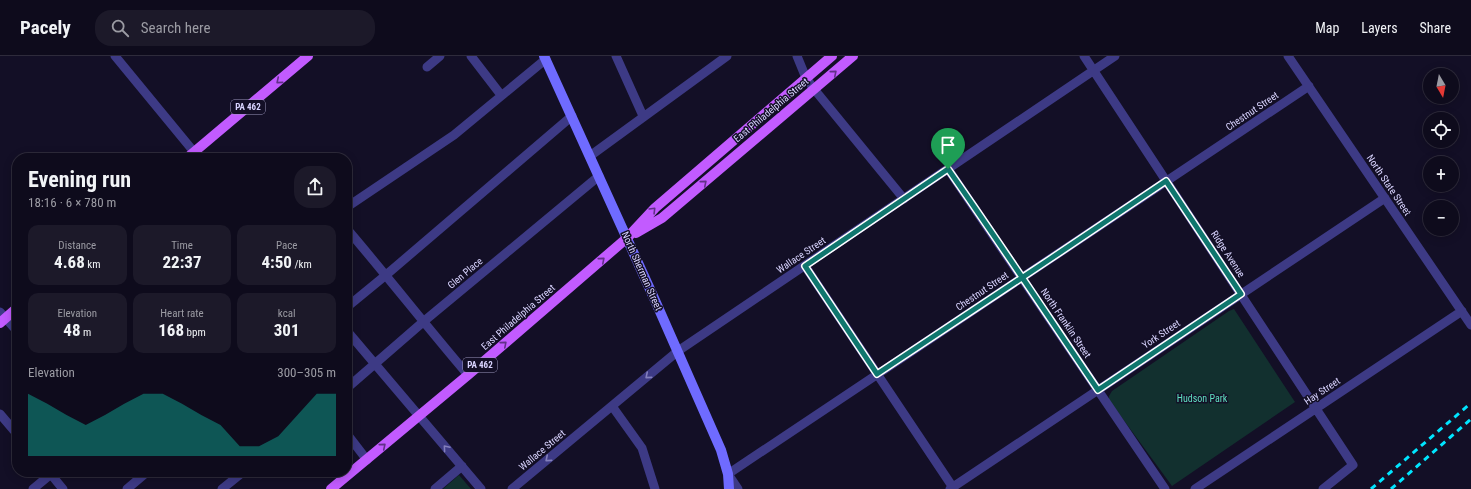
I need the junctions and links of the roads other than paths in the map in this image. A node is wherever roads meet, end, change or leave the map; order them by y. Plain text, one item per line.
1 (115, 56) edge
2 (308, 56) edge
3 (440, 56) edge
4 (471, 56) edge
5 (616, 56) edge
6 (727, 56) edge
7 (798, 56) edge
8 (832, 56) edge
9 (853, 56) edge
10 (1084, 56) edge
11 (1116, 56) edge
12 (1288, 56) edge
13 (545, 57) edge
14 (427, 67) dead end
15 (1094, 71) junction
16 (806, 78) junction
17 (1309, 86) junction
18 (814, 89) junction
19 (501, 95) junction
20 (572, 116) junction
21 (643, 116) junction
22 (191, 153) edge
23 (196, 153) edge
24 (590, 156) junction
25 (948, 169) junction
26 (599, 176) junction
27 (1166, 181) junction
28 (1385, 198) junction
29 (904, 199) junction
30 (352, 204) edge
31 (352, 235) edge
32 (627, 238) junction
33 (805, 266) junction
34 (386, 275) junction
35 (1022, 278) junction
36 (1241, 294) junction
37 (352, 303) edge
38 (12, 311) edge
39 (1462, 311) junction
40 (2, 317) edge
41 (423, 322) junction
42 (1471, 325) edge
43 (12, 327) edge
44 (352, 337) edge
45 (678, 351) junction
46 (376, 364) junction
47 (877, 374) junction
48 (468, 375) junction
49 (352, 384) edge
50 (1098, 390) junction
51 (612, 406) junction
52 (1316, 408) junction
53 (0, 414) edge
54 (419, 416) junction
55 (12, 428) edge
56 (352, 440) edge
57 (367, 460) junction
58 (462, 466) junction
59 (352, 472) edge
60 (728, 474) junction
61 (46, 477) edge
62 (53, 477) edge
63 (136, 477) edge
64 (237, 477) edge
65 (346, 477) edge
66 (952, 488) edge
67 (33, 489) edge
68 (62, 489) edge
69 (127, 489) edge
70 (222, 489) edge
71 (331, 489) edge
72 (435, 489) edge
73 (481, 489) edge
74 (512, 489) edge
75 (655, 489) edge
76 (729, 489) edge
77 (738, 489) edge
78 (1165, 489) edge
79 (1195, 489) edge
80 (1323, 489) edge

1 - 22 street
2 -> 23 main road, PA 462
3 - 14 street
4 - 19 street
5 - 21 street
6 - 21 street
7 - 16 street
8 - 16 main road, East Philadelphia Street / PA 462
18 -> 9 main road, East Philadelphia Street / PA 462
10 - 15 street, Ridge Avenue
11 - 15 street, Wallace Street
12 - 17 street, North State Street
13 - 19 street
13 - 20 main road, North Sherman Street
15 - 25 street, Wallace Street
15 - 27 street, Ridge Avenue
16 - 18 street
32 -> 16 main road, East Philadelphia Street / PA 462
17 - 27 street, Chestnut Street
17 - 28 street, North State Street
18 - 29 street
32 -> 18 main road, East Philadelphia Street / PA 462
19 - 30 street
20 - 24 main road, North Sherman Street
20 - 34 street
21 - 24 street
24 - 26 main road, North Sherman Street
25 - 29 street, Wallace Street
25 - 35 street, North Franklin Street
26 - 32 main road, North Sherman Street
26 - 41 street, Glen Place
27 - 35 street, Chestnut Street
27 - 36 street, Ridge Avenue
28 - 36 street, York Street
28 - 39 street, North State Street
29 - 33 street, Wallace Street
31 - 34 street
32 - 45 main road, North Sherman Street
48 -> 32 main road, East Philadelphia Street / PA 462
33 - 45 street, Wallace Street
33 - 47 street
34 - 37 street
34 - 41 street
35 - 47 street, Chestnut Street
35 - 50 street, North Franklin Street
36 - 50 street, York Street
36 - 52 street, Ridge Avenue
38 - 40 main road
39 - 42 street, North State Street
39 - 52 street, Hay Street
40 - 43 street
41 - 46 street, Glen Place
41 - 48 street
44 - 46 street
45 -> 51 street, Wallace Street
45 - 60 main road, North Sherman Street
46 - 49 street, Glen Place
46 - 54 street
47 - 60 street, Chestnut Street
47 - 66 street
48 - 54 main road, East Philadelphia Street / PA 462
50 - 66 street, York Street
50 - 78 street, North Franklin Street
51 -> 74 street, Wallace Street
51 - 75 street
52 - 79 street, Hay Street
52 - 80 street, Ridge Avenue
53 - 55 street
57 -> 54 main road, East Philadelphia Street / PA 462
58 -> 54 street
56 - 57 street
57 - 59 main road, East Philadelphia Street / PA 462
58 - 72 street
58 - 73 street
60 - 76 main road, North Sherman Street
60 - 77 street
61 - 67 street
62 - 68 street
63 - 69 street
64 - 70 street
65 - 71 main road, East Philadelphia Street / PA 462

